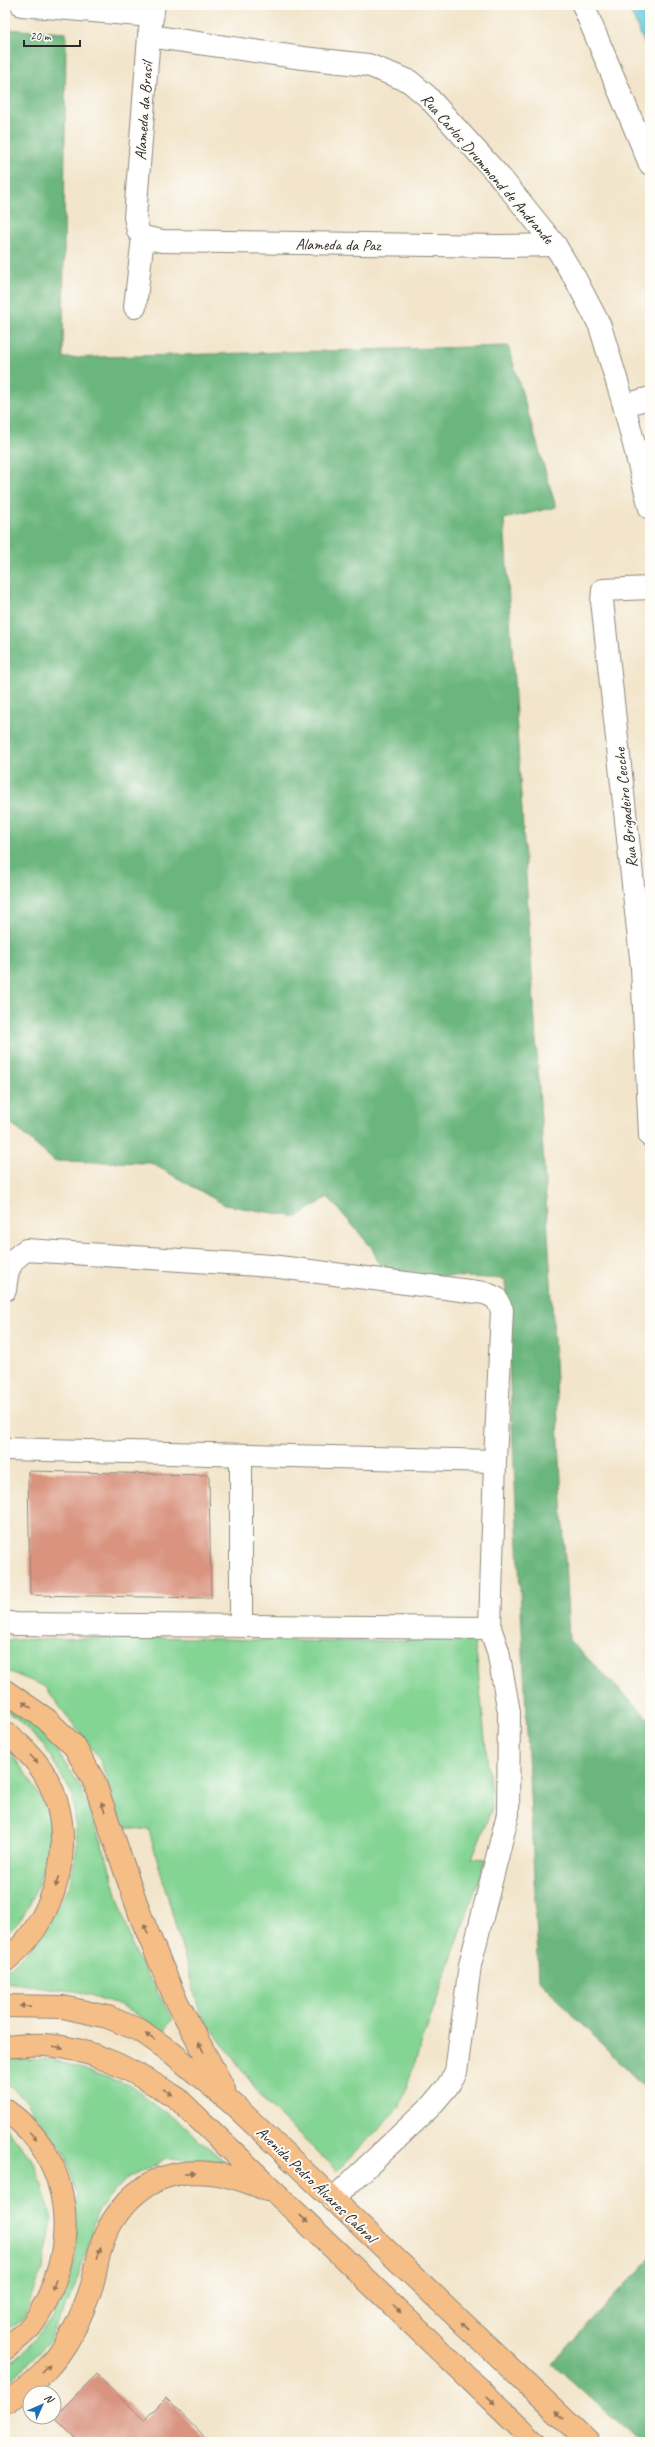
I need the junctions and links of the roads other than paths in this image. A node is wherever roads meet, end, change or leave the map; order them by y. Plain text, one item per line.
1 (22, 5) edge
2 (583, 5) edge
3 (151, 19) edge
4 (650, 164) edge
5 (143, 237) junction
6 (555, 245) junction
7 (135, 307) dead end
8 (650, 398) edge
9 (624, 405) junction
10 (650, 508) edge
11 (650, 588) edge
12 (650, 1136) edge
13 (5, 1290) edge
14 (5, 1449) edge
15 (241, 1455) junction
16 (495, 1461) junction
17 (5, 1622) edge
18 (241, 1626) junction
19 (490, 1628) junction
20 (5, 1691) edge
21 (5, 1733) edge
22 (5, 1961) edge
23 (5, 2006) edge
24 (5, 2047) edge
25 (234, 2105) junction
26 (5, 2110) edge
27 (280, 2196) junction
28 (332, 2200) junction
29 (5, 2349) edge
30 (5, 2402) edge
31 (535, 2442) edge
32 (588, 2442) edge

1 - 3 street, Rua Carlos Drummond de Andrande
2 - 4 street
3 - 5 street, Alameda da Brasil
3 - 6 street, Rua Carlos Drummond de Andrande
5 - 6 street, Alameda da Paz
5 - 7 street
6 - 9 street, Rua Carlos Drummond de Andrande
8 - 9 street
9 - 10 street, Rua Carlos Drummond de Andrande
11 - 12 street, Rua Brigadeiro Cecche
13 - 16 street
14 - 15 street
15 - 16 street
15 - 18 street
16 - 19 street
17 - 18 street
18 - 19 street
19 - 28 street
25 -> 20 main road
21 -> 22 main road
25 -> 23 main road, Avenida Pedro Álvares Cabral
24 -> 27 main road
25 - 28 main road, Avenida Pedro Álvares Cabral
26 -> 29 main road
30 -> 27 main road
27 -> 31 main road
32 -> 28 main road, Avenida Pedro Álvares Cabral

